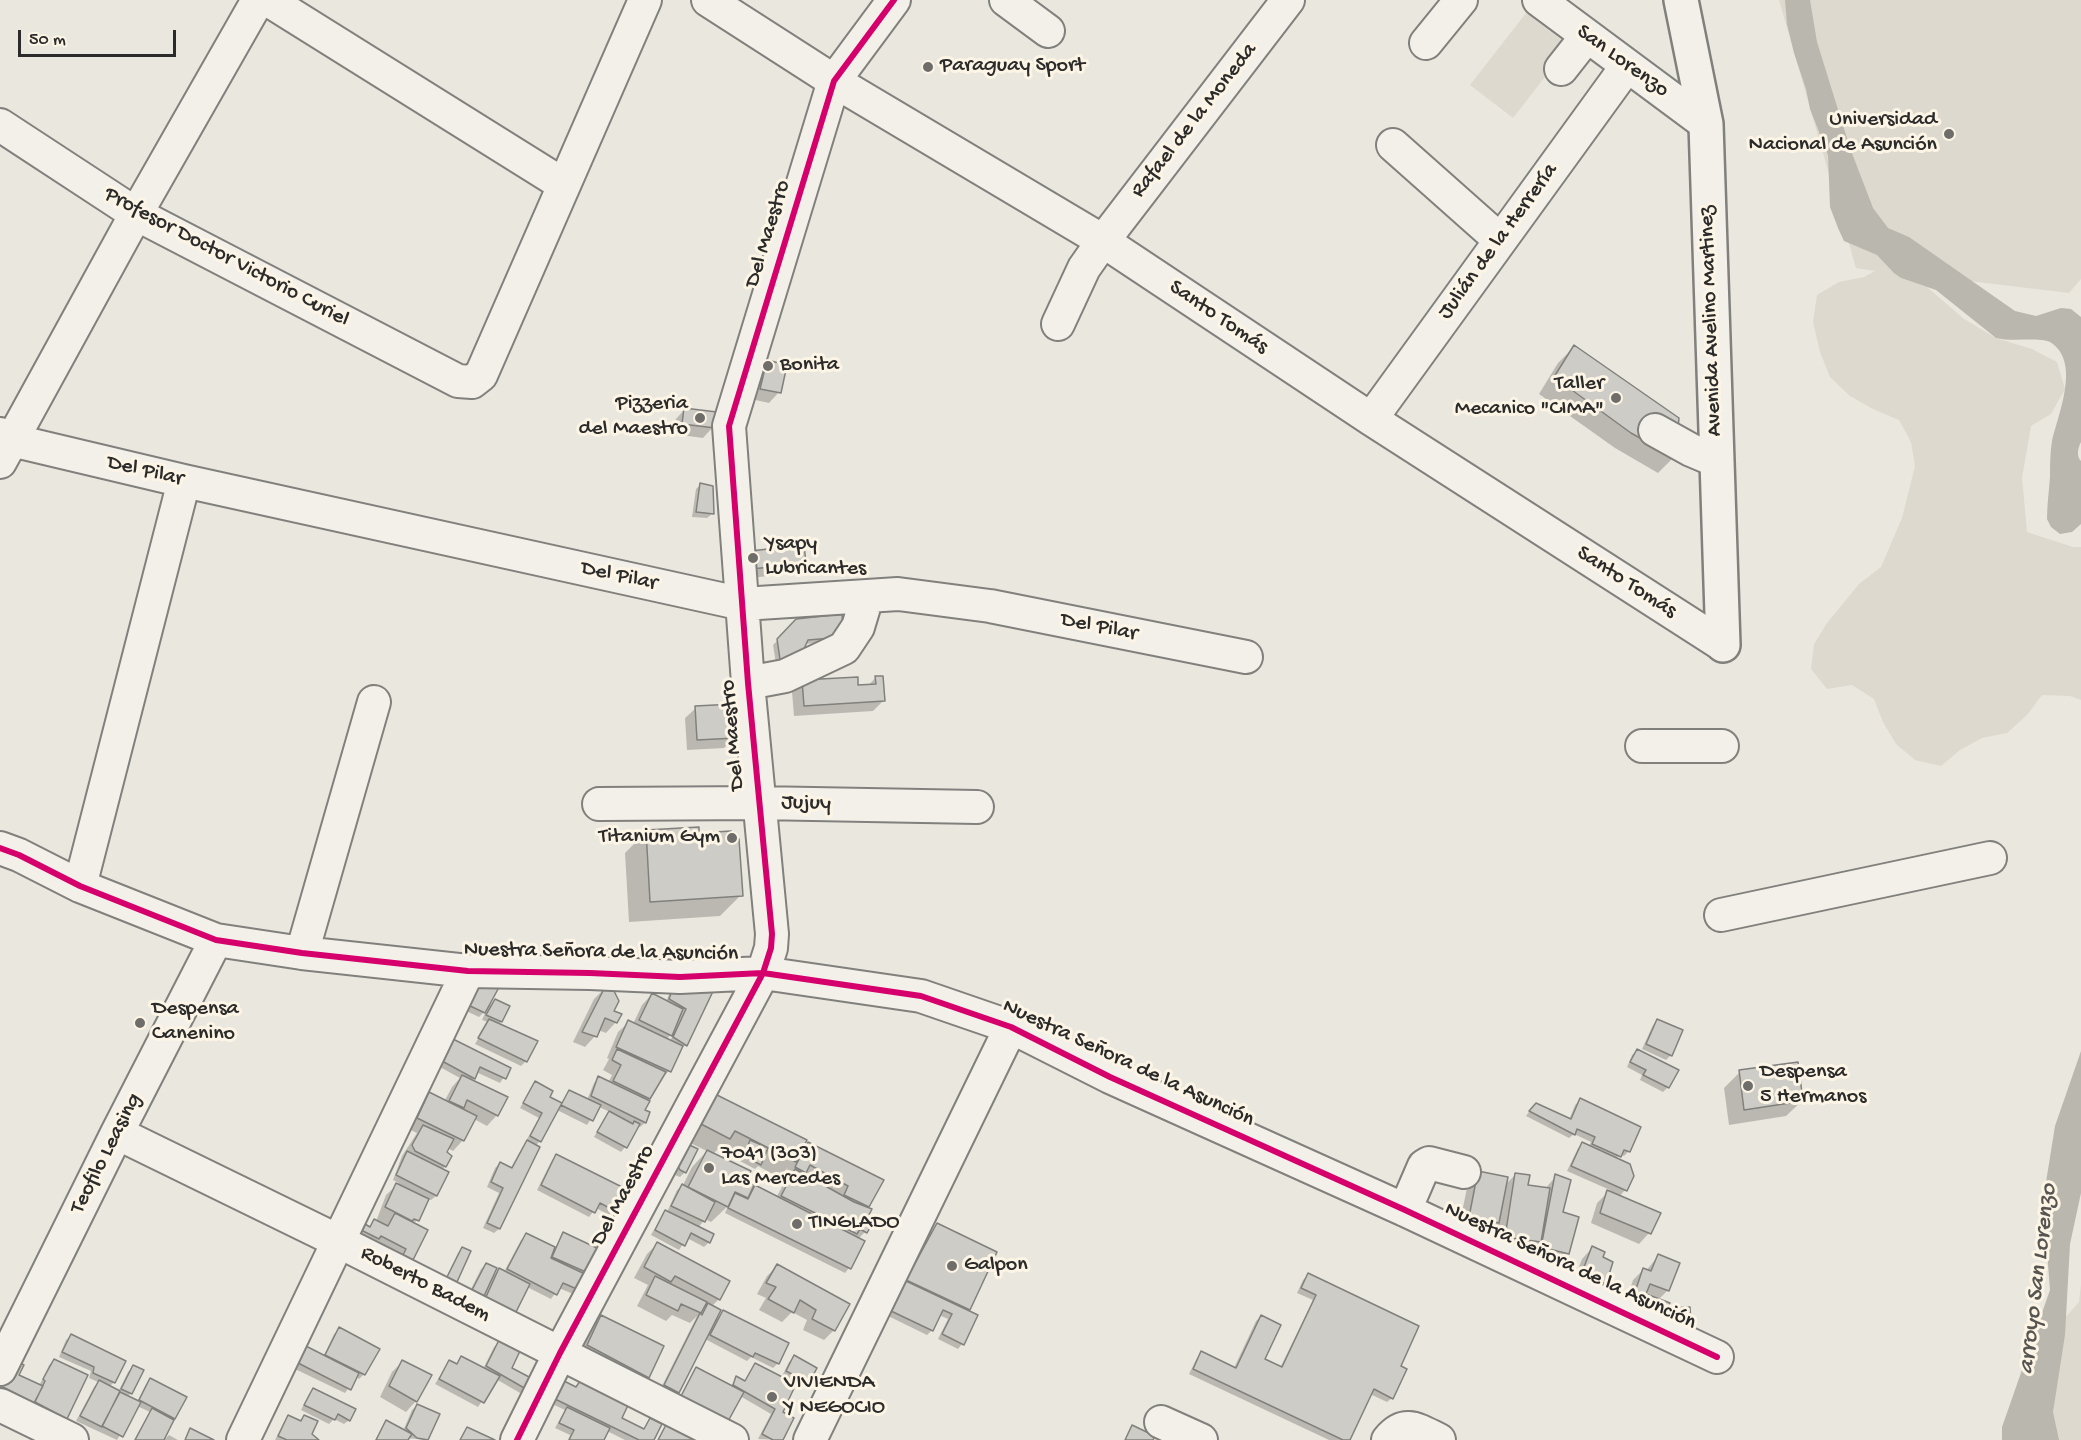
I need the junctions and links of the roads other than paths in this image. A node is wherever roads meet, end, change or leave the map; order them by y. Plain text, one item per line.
1 (258, 0) edge
2 (268, 0) edge
3 (645, 0) edge
4 (708, 0) edge
5 (1006, 0) edge
6 (1288, 0) edge
7 (1461, 0) edge
8 (1539, 0) edge
9 (1681, 0) edge
10 (888, 2) edge
11 (1048, 31) dead end
12 (1587, 36) junction
13 (1426, 43) dead end
14 (1627, 66) junction
15 (1561, 69) dead end
16 (834, 81) junction
17 (1706, 124) junction
18 (0, 125) edge
19 (1393, 146) dead end
20 (564, 185) junction
21 (136, 214) junction
22 (1500, 240) junction
23 (1102, 241) junction
24 (1058, 324) dead end
25 (1371, 419) junction
26 (1655, 430) dead end
27 (4, 446) edge
28 (1717, 461) junction
29 (184, 481) junction
30 (867, 597) junction
31 (742, 604) junction
32 (1723, 645) joint
33 (1246, 657) dead end
34 (748, 683) junction
35 (374, 702) dead end
36 (1642, 746) dead end
37 (1722, 746) dead end
38 (758, 803) junction
39 (599, 804) dead end
40 (977, 807) dead end
41 (0, 848) edge
42 (1990, 858) dead end
43 (80, 886) junction
44 (1721, 915) dead end
45 (216, 940) junction
46 (302, 953) junction
47 (468, 971) junction
48 (764, 973) junction
49 (1011, 1027) junction
50 (117, 1133) junction
51 (1464, 1172) dead end
52 (1406, 1210) junction
53 (338, 1241) junction
54 (560, 1353) junction
55 (1717, 1357) dead end
56 (0, 1369) edge
57 (0, 1405) edge
58 (1161, 1422) dead end
59 (72, 1440) edge
60 (243, 1440) edge
61 (517, 1440) edge
62 (732, 1440) edge
63 (810, 1440) edge
64 (1201, 1440) edge
65 (1388, 1440) edge
66 (1439, 1440) edge

1 - 21 street
2 - 20 street
3 - 20 street
4 - 16 street, Santo Tomás
5 - 11 street
6 - 23 street, Rafael de la Moneda
7 - 13 street
8 - 12 street, San Lorenzo
9 - 17 main road, Avenida Avelino Martinez
10 - 16 street, Del Maestro
12 - 14 street, San Lorenzo
12 - 15 street
14 - 17 street, San Lorenzo
14 - 22 street, Julián de la Herrería
16 - 23 street, Santo Tomás
16 - 31 street, Del Maestro
17 - 28 main road, Avenida Avelino Martinez
18 - 21 street, Profesor Doctor Victorio Curiel
19 - 22 street
20 - 21 street, Profesor Doctor Victorio Curiel
21 - 27 street
22 - 25 street, Julián de la Herrería
23 - 24 street, Rafael de la Moneda
23 - 25 street, Santo Tomás
25 - 32 street, Santo Tomás
26 - 28 street
27 - 29 street, Del Pilar
28 - 32 main road, Avenida Avelino Martinez
29 - 31 street, Del Pilar
29 - 43 street
30 - 31 street, Del Pilar
30 - 33 street, Del Pilar
30 - 34 street
31 - 34 street, Del Maestro
34 - 38 street, Del Maestro
35 - 46 street
36 - 37 street
38 - 39 street, Jujuy
38 - 40 street, Jujuy
38 - 48 street, Del Maestro
41 - 43 street, Nuestra Señora de la Asunción
42 - 44 street
43 - 45 street, Nuestra Señora de la Asunción
45 - 46 street, Nuestra Señora de la Asunción
45 - 50 street, Teofilo Leasing
46 - 47 street, Nuestra Señora de la Asunción
47 - 48 street, Nuestra Señora de la Asunción
47 - 53 street
48 - 49 street, Nuestra Señora de la Asunción
48 - 54 street, Del Maestro
49 - 52 street, Nuestra Señora de la Asunción
49 - 63 street
50 - 53 street, Roberto Badem
50 - 56 street, Teofilo Leasing
51 - 52 street
52 - 55 street, Nuestra Señora de la Asunción
53 - 54 street, Roberto Badem
53 - 60 street
54 - 61 street, Del Maestro
54 - 62 street, Roberto Badem
57 - 59 street
58 - 64 street
65 - 66 street

